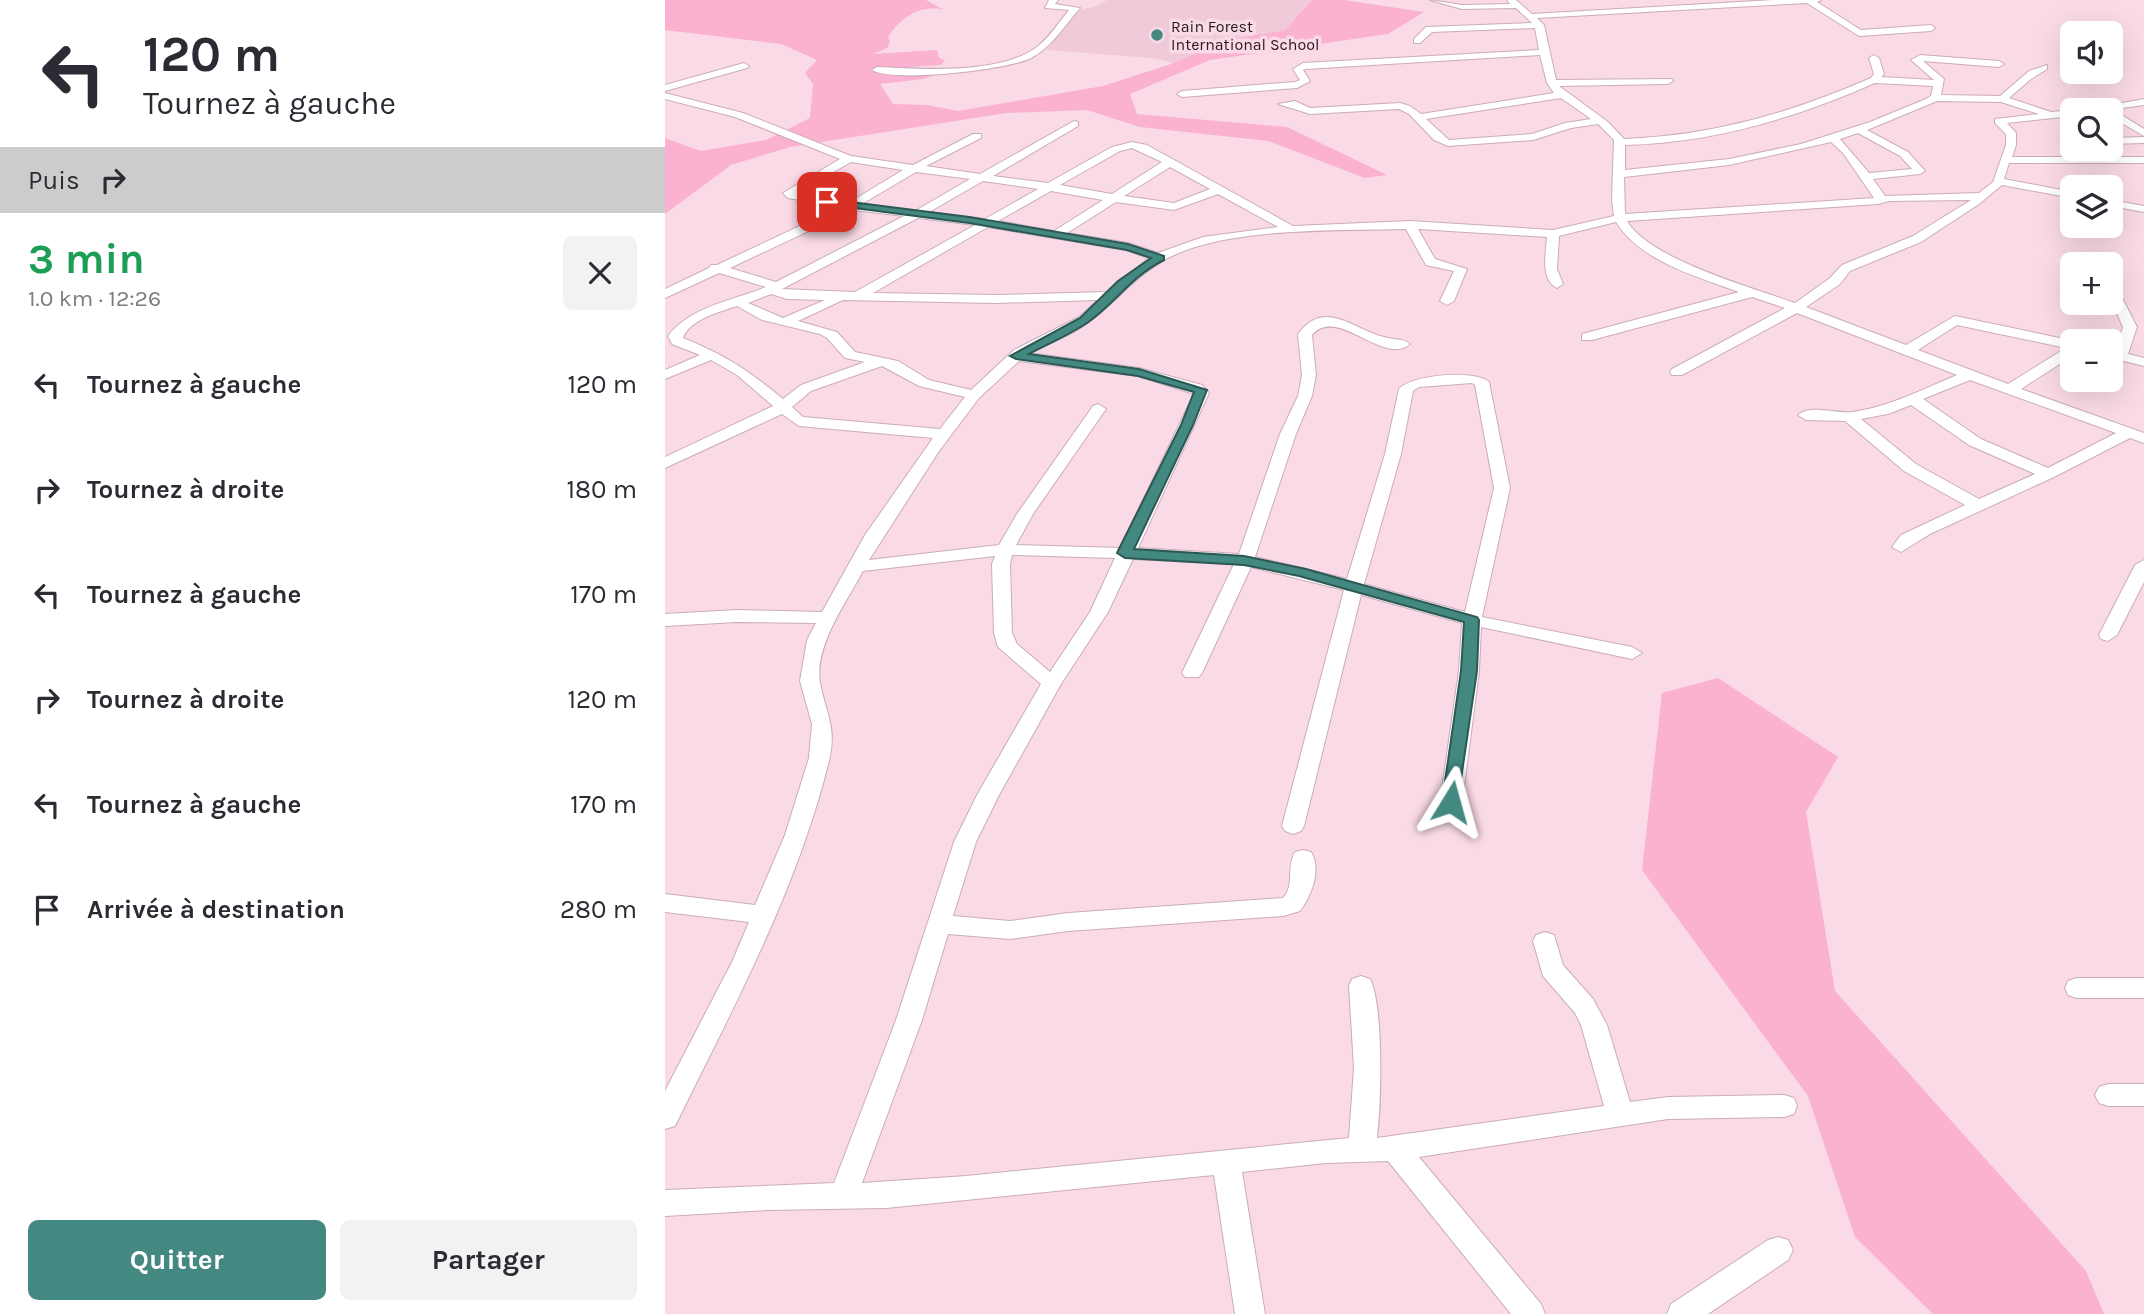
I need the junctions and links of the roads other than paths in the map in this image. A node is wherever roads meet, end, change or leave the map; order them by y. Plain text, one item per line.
1 (1054, 0) edge
2 (1434, 0) edge
3 (1817, 0) edge
4 (1808, 1) edge
5 (1514, 3) edge
6 (1536, 20) junction
7 (1931, 28) dead end
8 (1417, 41) dead end
9 (1544, 52) junction
10 (1874, 58) dead end
11 (1999, 64) dead end
12 (744, 66) dead end
13 (2044, 67) dead end
14 (877, 70) dead end
15 (1874, 80) junction
16 (1668, 81) dead end
17 (1552, 83) junction
18 (1939, 83) junction
19 (665, 88) edge
20 (1182, 94) dead end
21 (1560, 95) junction
22 (665, 96) edge
23 (1934, 99) junction
24 (2002, 99) junction
25 (686, 100) junction
26 (2144, 102) edge
27 (1283, 104) dead end
28 (2123, 106) edge
29 (665, 107) edge
30 (2054, 114) junction
31 (2060, 114) edge
32 (1421, 117) junction
33 (2060, 119) edge
34 (1599, 121) junction
35 (2123, 121) edge
36 (1074, 124) dead end
37 (1858, 129) junction
38 (2144, 132) edge
39 (977, 136) dead end
40 (1832, 137) junction
41 (2144, 140) edge
42 (2123, 141) edge
43 (1620, 142) junction
44 (849, 159) junction
45 (2004, 160) junction
46 (2144, 160) edge
47 (1170, 162) junction
48 (2097, 162) joint
49 (915, 168) junction
50 (1620, 174) junction
51 (985, 177) junction
52 (1864, 177) junction
53 (1999, 181) junction
54 (1050, 187) junction
55 (1219, 190) junction
56 (2060, 193) edge
57 (1983, 197) junction
58 (1112, 198) junction
59 (1878, 201) junction
60 (2123, 205) edge
61 (851, 206) junction
62 (2144, 209) edge
63 (916, 214) junction
64 (1621, 218) junction
65 (985, 224) junction
66 (1410, 225) junction
67 (1290, 229) junction
68 (1553, 234) junction
69 (1054, 236) junction
70 (1160, 258) junction
71 (715, 268) junction
72 (1557, 284) dead end
73 (774, 288) junction
74 (1753, 292) junction
75 (665, 294) edge
76 (845, 295) junction
77 (860, 295) junction
78 (1110, 296) junction
79 (1447, 301) dead end
80 (740, 302) junction
81 (2123, 306) edge
82 (1795, 308) junction
83 (787, 321) junction
84 (2137, 328) edge
85 (1587, 337) dead end
86 (670, 339) edge
87 (1403, 344) dead end
88 (2060, 345) edge
89 (2123, 345) edge
90 (1907, 351) junction
91 (712, 355) junction
92 (1016, 356) junction
93 (2060, 356) edge
94 (2123, 357) edge
95 (880, 362) junction
96 (2144, 362) edge
97 (1677, 372) dead end
98 (665, 375) edge
99 (1969, 375) junction
100 (2009, 390) junction
101 (974, 395) junction
102 (1913, 399) junction
103 (784, 407) junction
104 (1098, 409) dead end
105 (1806, 415) dead end
106 (1849, 417) junction
107 (944, 434) junction
108 (2137, 436) edge
109 (665, 463) edge
110 (2048, 474) junction
111 (1979, 505) junction
112 (1901, 547) dead end
113 (1005, 550) junction
114 (1125, 553) junction
115 (1244, 560) junction
116 (2144, 565) edge
117 (855, 567) junction
118 (1355, 587) junction
119 (827, 618) junction
120 (665, 620) edge
121 (1472, 620) junction
122 (2108, 635) dead end
123 (1632, 653) dead end
124 (1192, 673) dead end
125 (1052, 683) junction
126 (1451, 802) dead end
127 (1293, 826) dead end
128 (1303, 858) dead end
129 (665, 903) edge
130 (764, 915) junction
131 (938, 924) junction
132 (1545, 941) dead end
133 (1361, 986) dead end
134 (2077, 988) dead end
135 (2144, 988) edge
136 (2108, 1095) dead end
137 (2144, 1095) edge
138 (1784, 1106) dead end
139 (1620, 1113) junction
140 (665, 1118) edge
141 (1395, 1149) junction
142 (1361, 1150) junction
143 (1226, 1161) junction
144 (843, 1196) junction
145 (665, 1203) edge
146 (1778, 1250) dead end
147 (1250, 1314) edge
148 (1530, 1314) edge
149 (1682, 1314) edge

1 - 14 street
2 - 5 street
3 - 4 street
4 - 6 street
4 - 7 street
5 - 6 street
6 - 8 street
6 - 9 street
9 - 17 street
9 - 20 street
10 - 15 street
11 - 18 street
12 - 19 street
13 - 24 street
15 - 18 street
15 - 43 street
16 - 17 street
17 - 21 street
18 - 23 street
21 - 32 street
21 - 34 street
22 - 25 street
23 - 24 street
23 - 37 street
24 - 30 street
25 - 29 street
25 - 44 street
26 - 28 street
27 - 32 street
30 - 31 street
30 - 33 street
30 - 45 street
32 - 34 street
34 - 43 street
35 - 38 street
36 - 51 street
37 - 40 street
37 - 52 street
39 - 49 street
40 - 50 street
40 - 52 street
41 - 42 street
43 - 50 street
44 - 49 street
44 - 61 street
45 - 48 street
45 - 53 street
46 - 48 street
47 - 54 street
47 - 55 street
47 - 58 street
49 - 51 street
49 - 61 street
50 - 64 street
51 - 54 street
51 - 63 street
52 - 59 street
53 - 56 street
53 - 57 street
54 - 58 street
54 - 65 street
55 - 58 street
55 - 67 street
57 - 59 street
57 - 82 street
58 - 69 street
59 - 64 street
60 - 62 street
61 - 63 street
61 - 71 street
63 - 65 street
63 - 73 street
64 - 68 street
64 - 74 street
65 - 69 street
65 - 77 street
66 - 67 street
66 - 68 street
66 - 79 street
67 - 70 street
68 - 72 street
69 - 70 street
70 - 78 street
71 - 73 street
71 - 75 street
73 - 76 street
73 - 80 street
74 - 82 street
74 - 85 street
76 - 77 street
76 - 83 street
77 - 78 street
78 - 92 street
80 - 83 street
80 - 86 street
81 - 84 street
82 - 90 street
82 - 97 street
83 - 95 street
84 - 89 street
86 - 91 street
87 - 115 street
88 - 90 street
90 - 99 street
91 - 98 street
91 - 103 street
92 - 101 street
92 - 114 street
93 - 100 street
94 - 96 street
95 - 101 street
95 - 103 street
99 - 100 street
99 - 102 street
100 - 108 street
101 - 107 street
102 - 106 street
102 - 110 street
103 - 107 street
103 - 109 street
104 - 113 street
105 - 106 street
106 - 111 street
107 - 117 street
108 - 110 street
110 - 111 street
111 - 112 street
113 - 114 street
113 - 117 street
113 - 125 street
114 - 115 street
114 - 125 street
115 - 118 street
115 - 124 street
116 - 122 street
117 - 119 street
118 - 121 street
118 - 121 street
118 - 127 street
119 - 120 street
119 - 130 street
121 - 123 street
121 - 126 street
125 - 131 street
128 - 131 street
129 - 130 street
130 - 140 street
131 - 144 street
132 - 139 street
133 - 142 street
134 - 135 street
136 - 137 street
138 - 139 street
139 - 141 street
141 - 142 street
141 - 148 street
142 - 143 street
143 - 144 street
143 - 147 street
144 - 145 street
146 - 149 street

